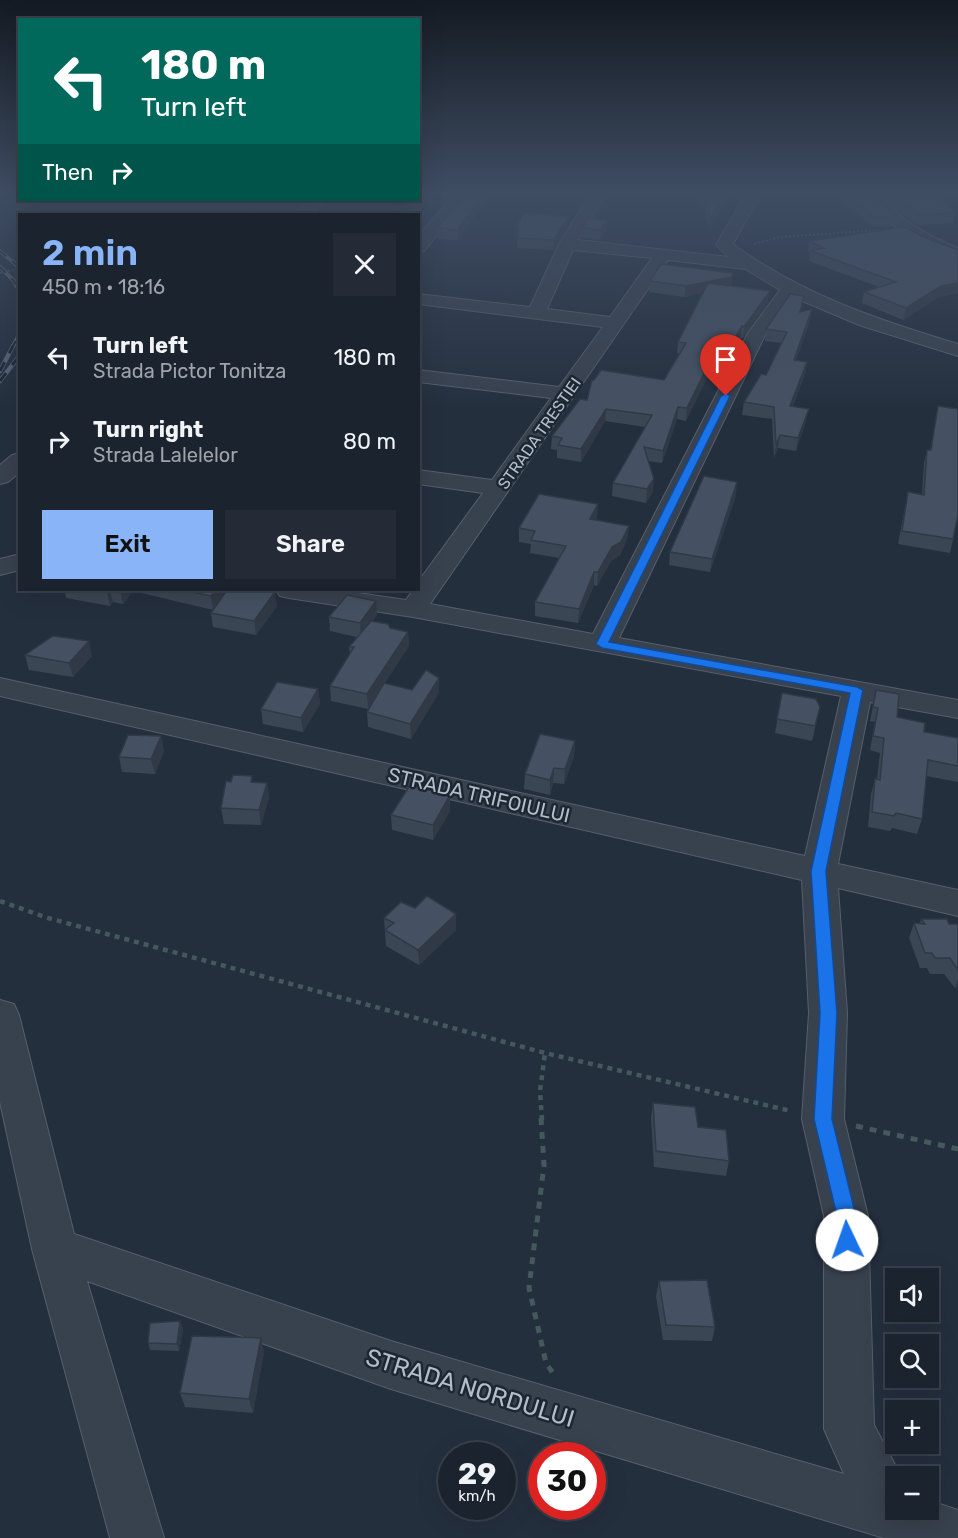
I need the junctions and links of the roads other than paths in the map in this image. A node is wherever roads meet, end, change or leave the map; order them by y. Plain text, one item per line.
1 (557, 267) edge
2 (655, 267) edge
3 (752, 267) edge
4 (792, 289) junction
5 (420, 299) edge
6 (537, 312) junction
7 (617, 323) junction
8 (958, 350) edge
9 (420, 376) edge
10 (567, 394) junction
11 (18, 462) edge
12 (0, 477) edge
13 (420, 477) edge
14 (499, 489) junction
15 (18, 562) edge
16 (0, 567) edge
17 (295, 591) edge
18 (413, 609) junction
19 (602, 644) junction
20 (0, 687) edge
21 (857, 690) junction
22 (958, 709) edge
23 (819, 871) junction
24 (958, 903) edge
25 (0, 1015) edge
26 (55, 1249) junction
27 (885, 1500) edge
28 (885, 1512) edge
29 (909, 1520) edge
30 (958, 1537) edge
31 (137, 1538) edge

1 - 6 street
2 - 7 street, STRADA TRESTIEI
3 - 4 street
4 - 8 street
4 - 19 street
5 - 6 street
6 - 7 street
7 - 10 street, STRADA TRESTIEI
9 - 10 street
10 - 14 street, STRADA TRESTIEI
11 - 12 street
13 - 14 street
14 - 18 street, STRADA TRESTIEI
15 - 16 street
17 - 18 street
18 - 19 street
19 - 21 street
20 - 23 street, STRADA TRIFOIULUI
21 - 22 street
21 - 23 street
23 - 24 street, STRADA TRIFOIULUI
23 - 27 street
25 - 26 street
26 - 28 street, STRADA NORDULUI
26 - 31 street
29 - 30 street, STRADA NORDULUI

